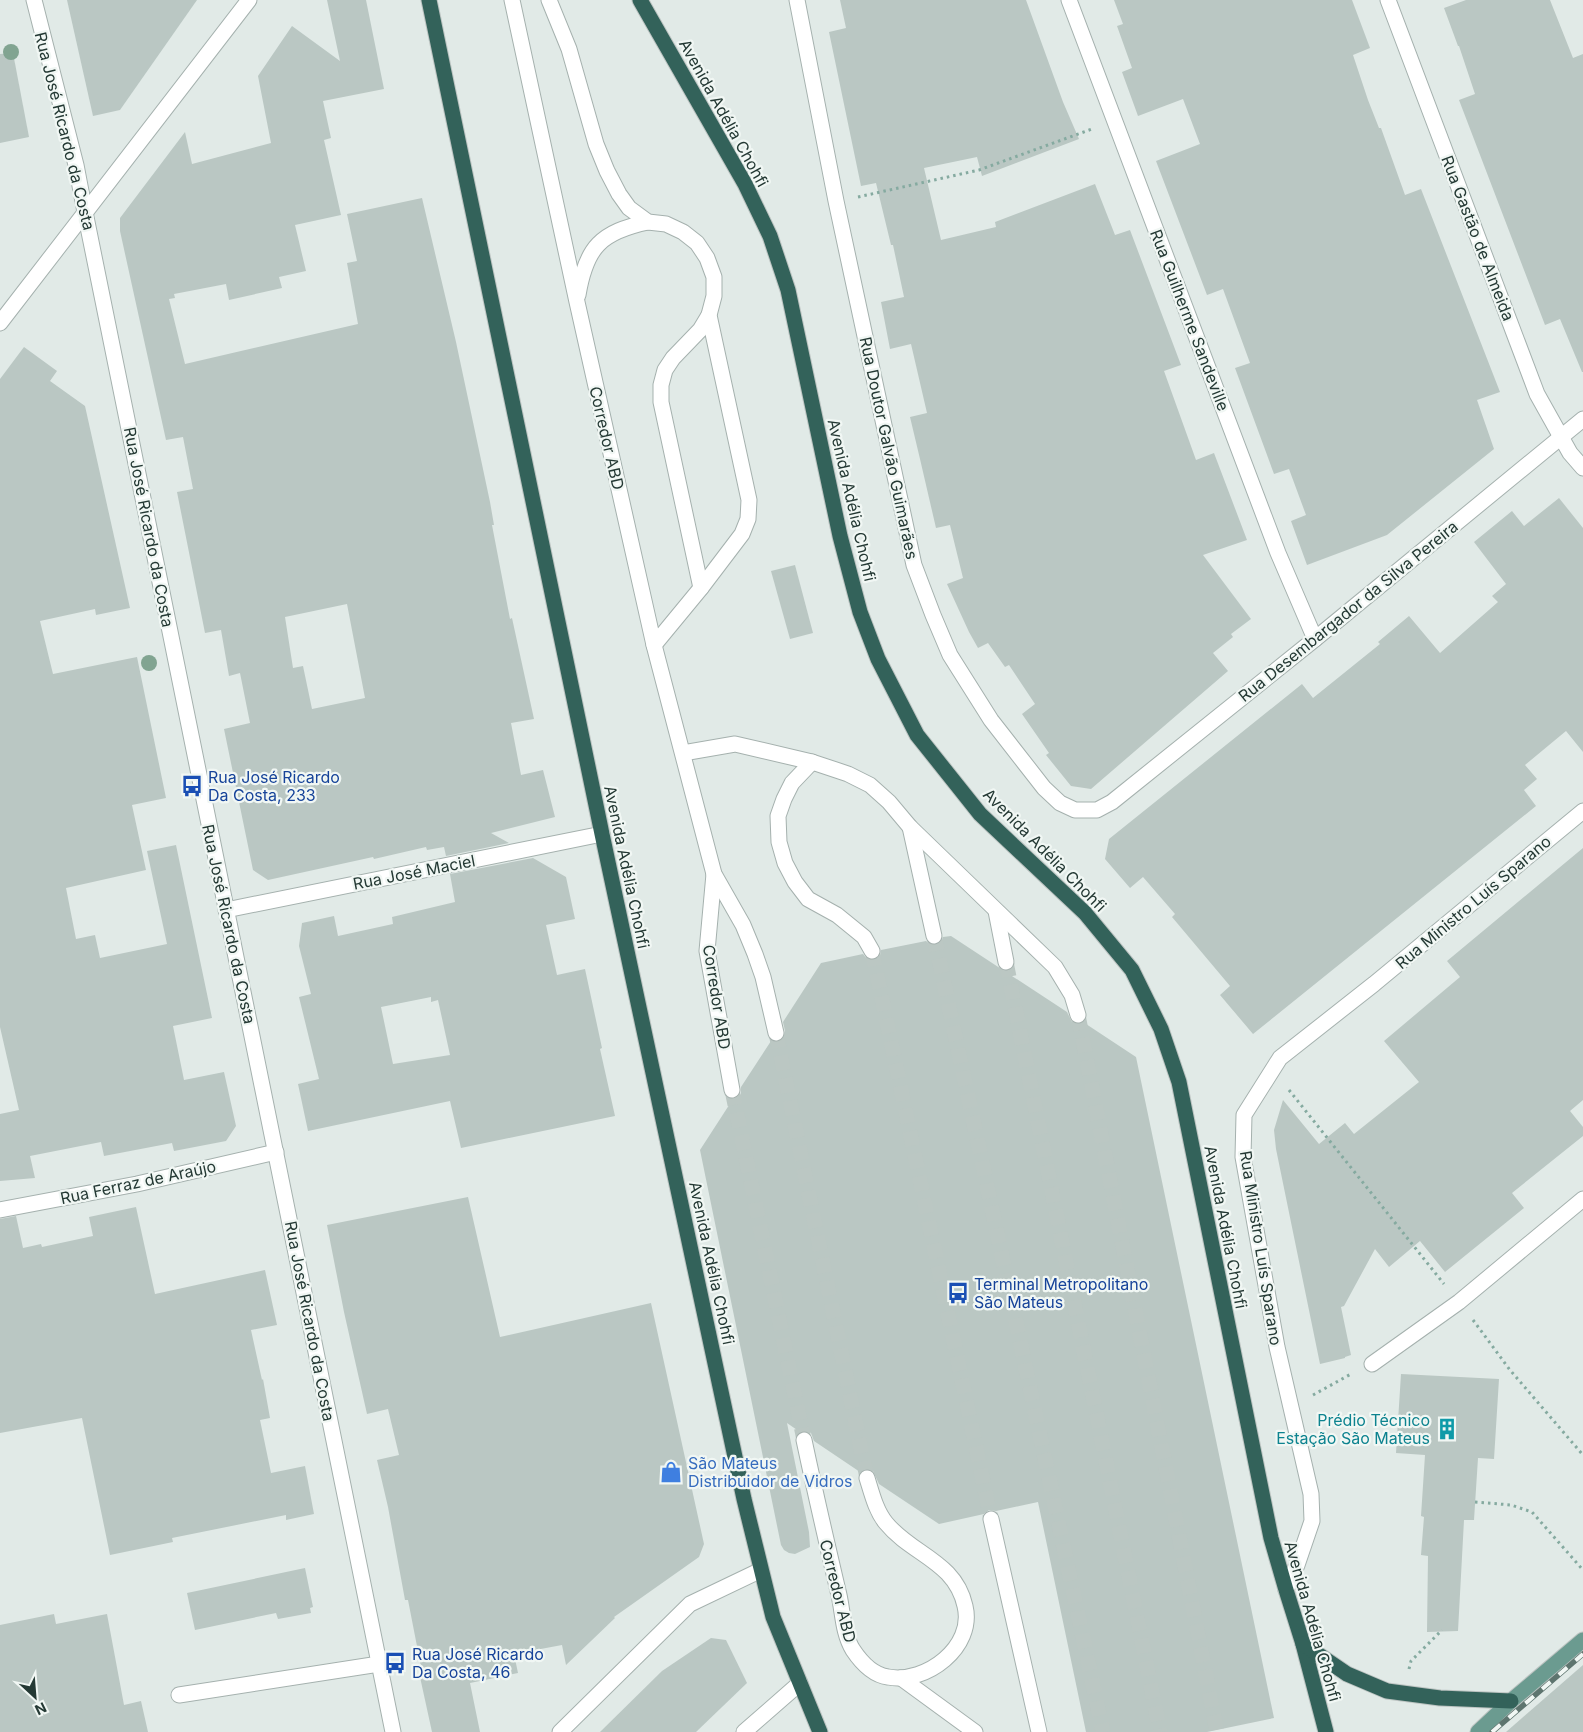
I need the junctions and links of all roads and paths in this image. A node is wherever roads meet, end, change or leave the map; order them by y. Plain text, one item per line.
1 (34, 0) edge
2 (249, 0) edge
3 (429, 0) edge
4 (512, 0) edge
5 (549, 0) edge
6 (640, 0) edge
7 (797, 0) edge
8 (1069, 0) edge
9 (1388, 0) edge
10 (1113, 115) junction
11 (836, 202) junction
12 (85, 212) junction
13 (648, 222) junction
14 (576, 302) junction
15 (709, 315) junction
16 (0, 323) edge
17 (1583, 419) edge
18 (1562, 437) junction
19 (1583, 468) edge
20 (701, 588) junction
21 (1315, 639) junction
22 (654, 645) junction
23 (683, 753) junction
24 (812, 762) junction
25 (1112, 802) joint
26 (1583, 812) edge
27 (910, 827) junction
28 (602, 834) junction
29 (714, 874) junction
30 (226, 910) junction
31 (996, 911) junction
32 (934, 936) tunnel mouth
33 (872, 951) tunnel mouth
34 (1006, 962) tunnel mouth
35 (1078, 1015) tunnel mouth
36 (776, 1033) tunnel mouth
37 (1272, 1070) junction
38 (732, 1090) tunnel mouth
39 (276, 1152) junction
40 (1583, 1199) edge
41 (0, 1210) edge
42 (1459, 1302) junction
43 (1372, 1364) joint
44 (1308, 1397) dead end
45 (804, 1440) tunnel mouth
46 (1583, 1455) edge
47 (867, 1478) tunnel mouth
48 (1475, 1502) dead end
49 (991, 1519) tunnel mouth
50 (761, 1570) junction
51 (1583, 1570) edge
52 (1286, 1590) junction
53 (1442, 1630) dead end
54 (1583, 1640) edge
55 (1303, 1644) junction
56 (379, 1664) junction
57 (1407, 1674) dead end
58 (900, 1678) junction
59 (800, 1683) junction
60 (179, 1694) dead end
61 (1511, 1701) junction
62 (393, 1732) edge
63 (560, 1732) edge
64 (744, 1732) edge
65 (820, 1732) edge
66 (975, 1732) edge
67 (1039, 1732) edge
68 (1326, 1732) edge
69 (1478, 1732) edge

1 - 12 street, Rua José Ricardo da Costa
2 - 12 street
3 - 28 highway, Avenida Adélia Chohfi
4 - 14 street, Corredor ABD
5 - 13 street
6 - 52 highway, Avenida Adélia Chohfi
7 - 11 street, Rua Doutor Galvão Guimarães
8 - 10 street, Rua Guilherme Sandeville
9 - 18 street, Rua Gastão de Almeida
10 - 11 path
10 - 21 street, Rua Guilherme Sandeville
11 - 25 street, Rua Doutor Galvão Guimarães
12 - 16 street
12 - 30 street, Rua José Ricardo da Costa
13 - 14 street
13 - 15 street
14 - 22 street, Corredor ABD
15 - 20 street
15 - 20 street
17 - 18 street, Rua Desembargador da Silva Pereira
18 - 19 street, Rua Gastão de Almeida
18 - 21 street, Rua Desembargador da Silva Pereira
20 - 22 street
21 - 25 street, Rua Desembargador da Silva Pereira
22 - 23 street, Corredor ABD
23 - 24 street
23 - 29 street, Corredor ABD
24 - 27 street
24 - 33 street
26 - 37 street, Rua Ministro Luís Sparano
27 - 31 street
27 - 32 street
28 - 30 street, Rua José Maciel
28 - 50 highway, Avenida Adélia Chohfi
29 - 36 street, Corredor ABD
29 - 38 street, Corredor ABD
30 - 39 street, Rua José Ricardo da Costa
31 - 34 street
31 - 35 street
37 - 42 path
37 - 52 street, Rua Ministro Luís Sparano
39 - 41 street, Rua Ferraz de Araújo
39 - 56 street, Rua José Ricardo da Costa
40 - 42 street
42 - 43 street
42 - 46 path
43 - 44 path
45 - 58 street, Corredor ABD
47 - 58 street, Corredor ABD
48 - 51 path
49 - 67 street
50 - 59 highway, Avenida Adélia Chohfi
50 - 63 street
52 - 55 highway, Avenida Adélia Chohfi
53 - 57 path
54 - 61 main road
55 - 61 highway
55 - 68 highway, Avenida Adélia Chohfi
56 - 60 street
56 - 62 street, Rua José Ricardo da Costa
58 - 66 street
59 - 64 street
59 - 65 highway, Avenida Adélia Chohfi
61 - 69 main road

